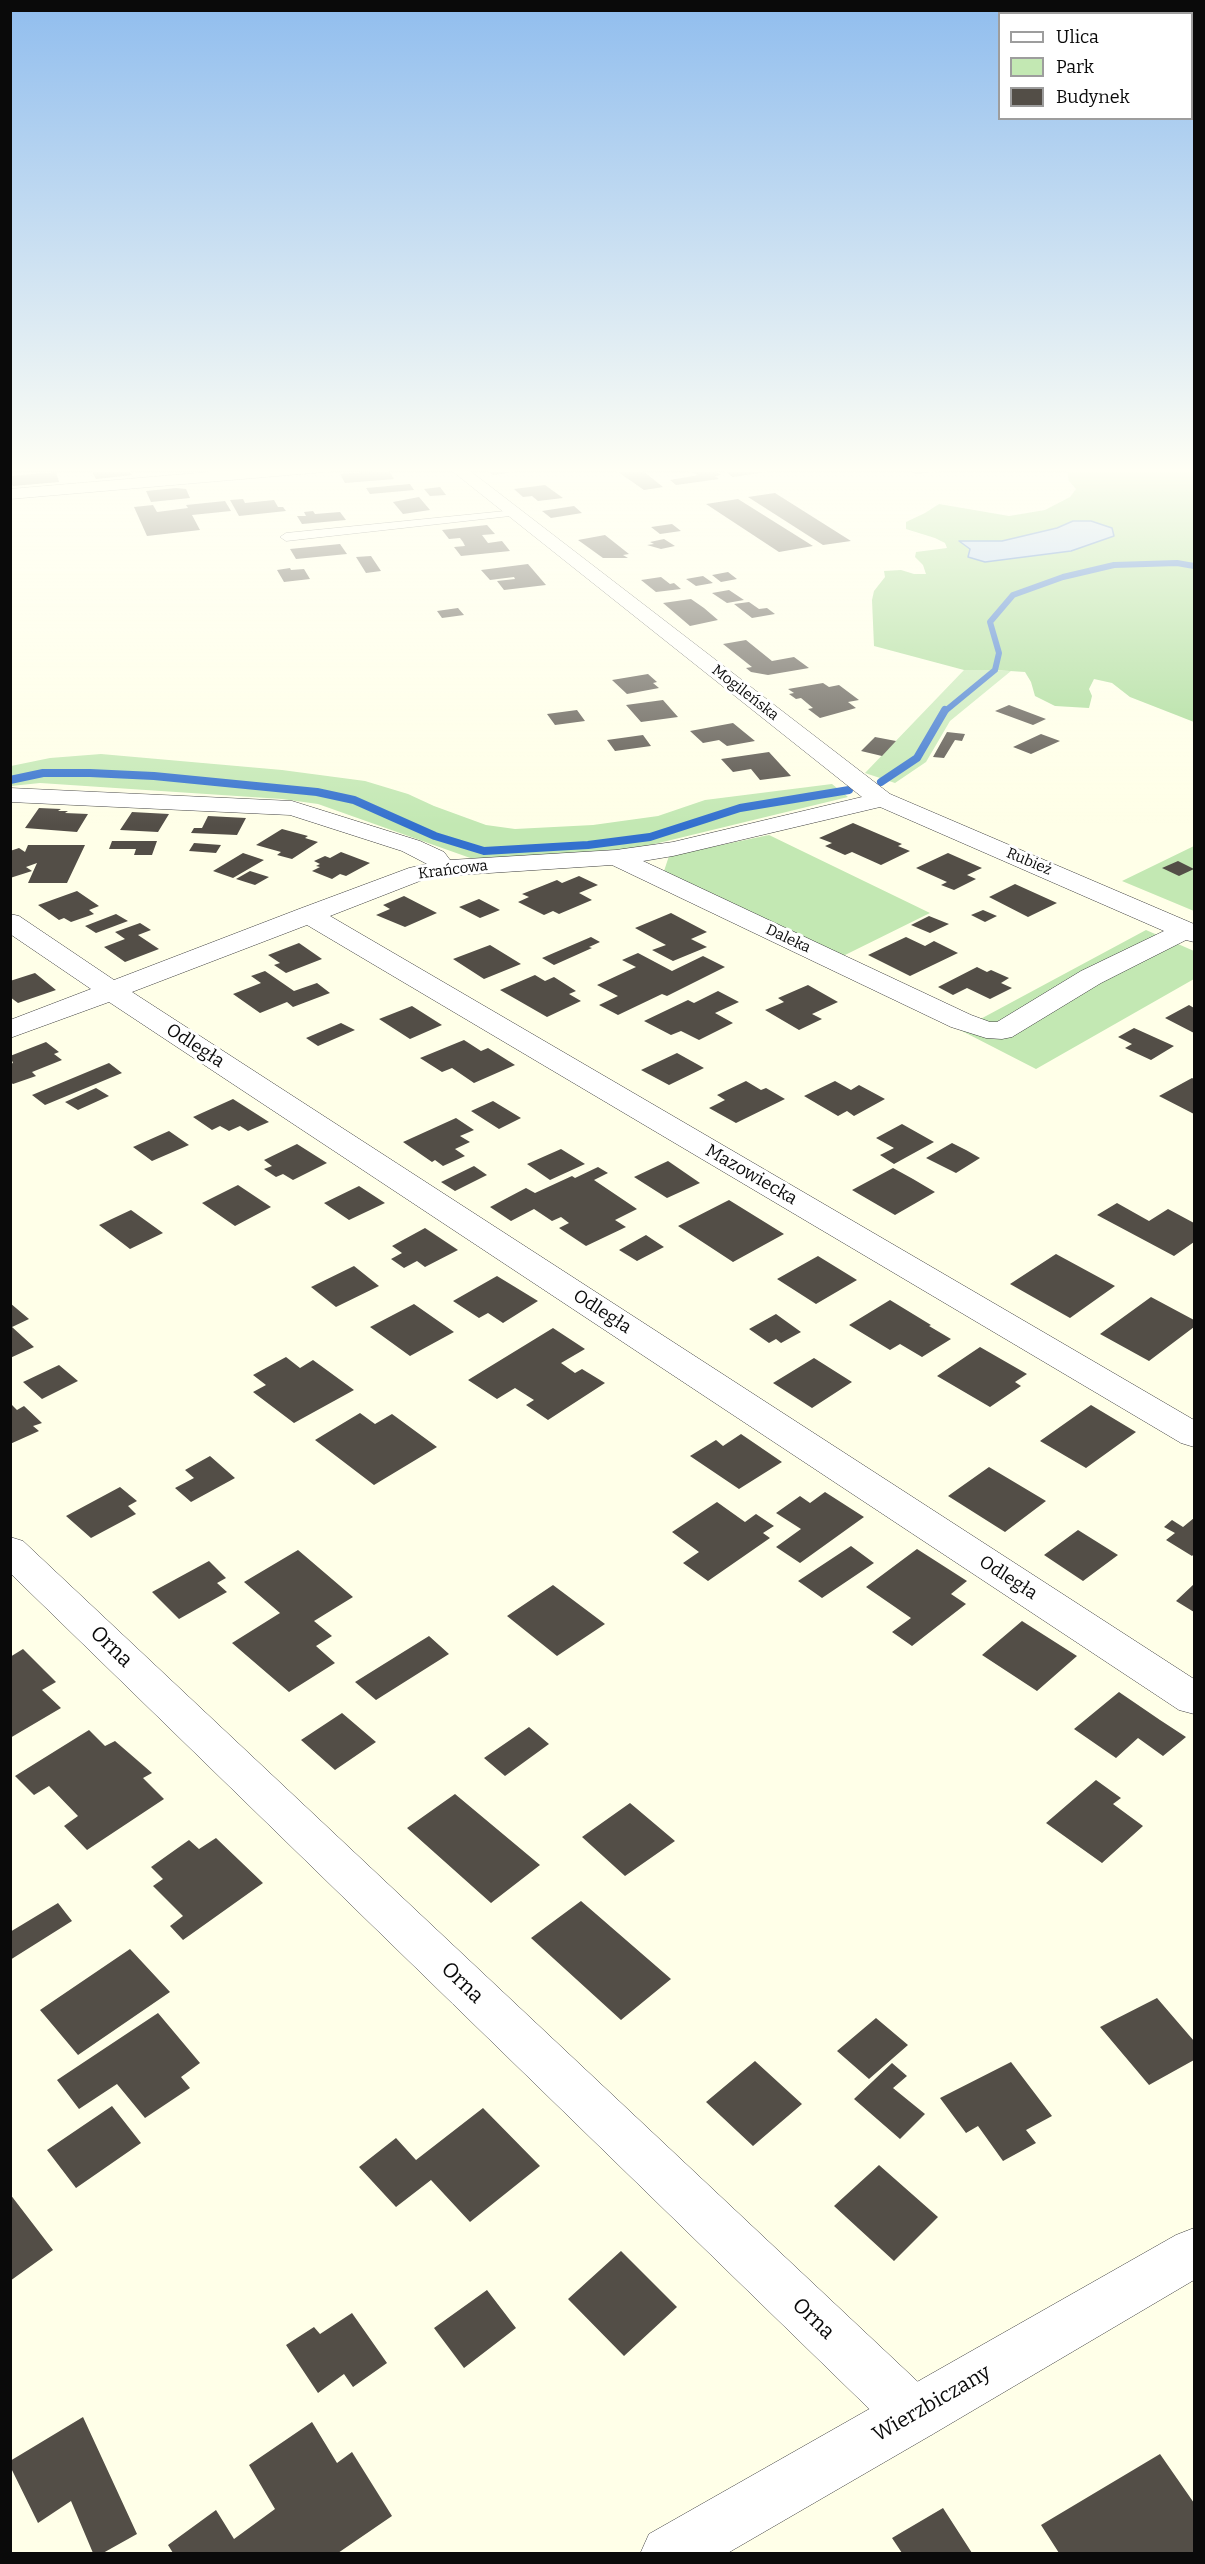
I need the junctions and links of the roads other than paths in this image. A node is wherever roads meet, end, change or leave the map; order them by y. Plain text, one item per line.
1 (609, 587) edge
2 (873, 793) junction
3 (10, 795) edge
4 (616, 857) junction
5 (443, 868) junction
6 (308, 914) junction
7 (10, 922) edge
8 (1190, 932) edge
9 (110, 990) junction
10 (10, 1030) edge
11 (1194, 1435) edge
12 (10, 1550) edge
13 (1194, 1700) edge
14 (1194, 2252) edge
15 (914, 2415) junction
16 (669, 2553) edge

1 - 2 street, Mogileńska
2 - 4 street, Krańcowa
2 - 8 street, Rubież
3 - 5 street
4 - 5 street, Krańcowa
4 - 8 street, Daleka
5 - 6 street, Krańcowa
6 - 9 street, Krańcowa
6 - 11 street, Mazowiecka
7 - 9 street, Odległa
9 - 10 street, Krańcowa
9 - 13 street, Odległa
12 - 15 street, Orna
14 - 15 street, Wierzbiczany
15 - 16 street, Wierzbiczany

